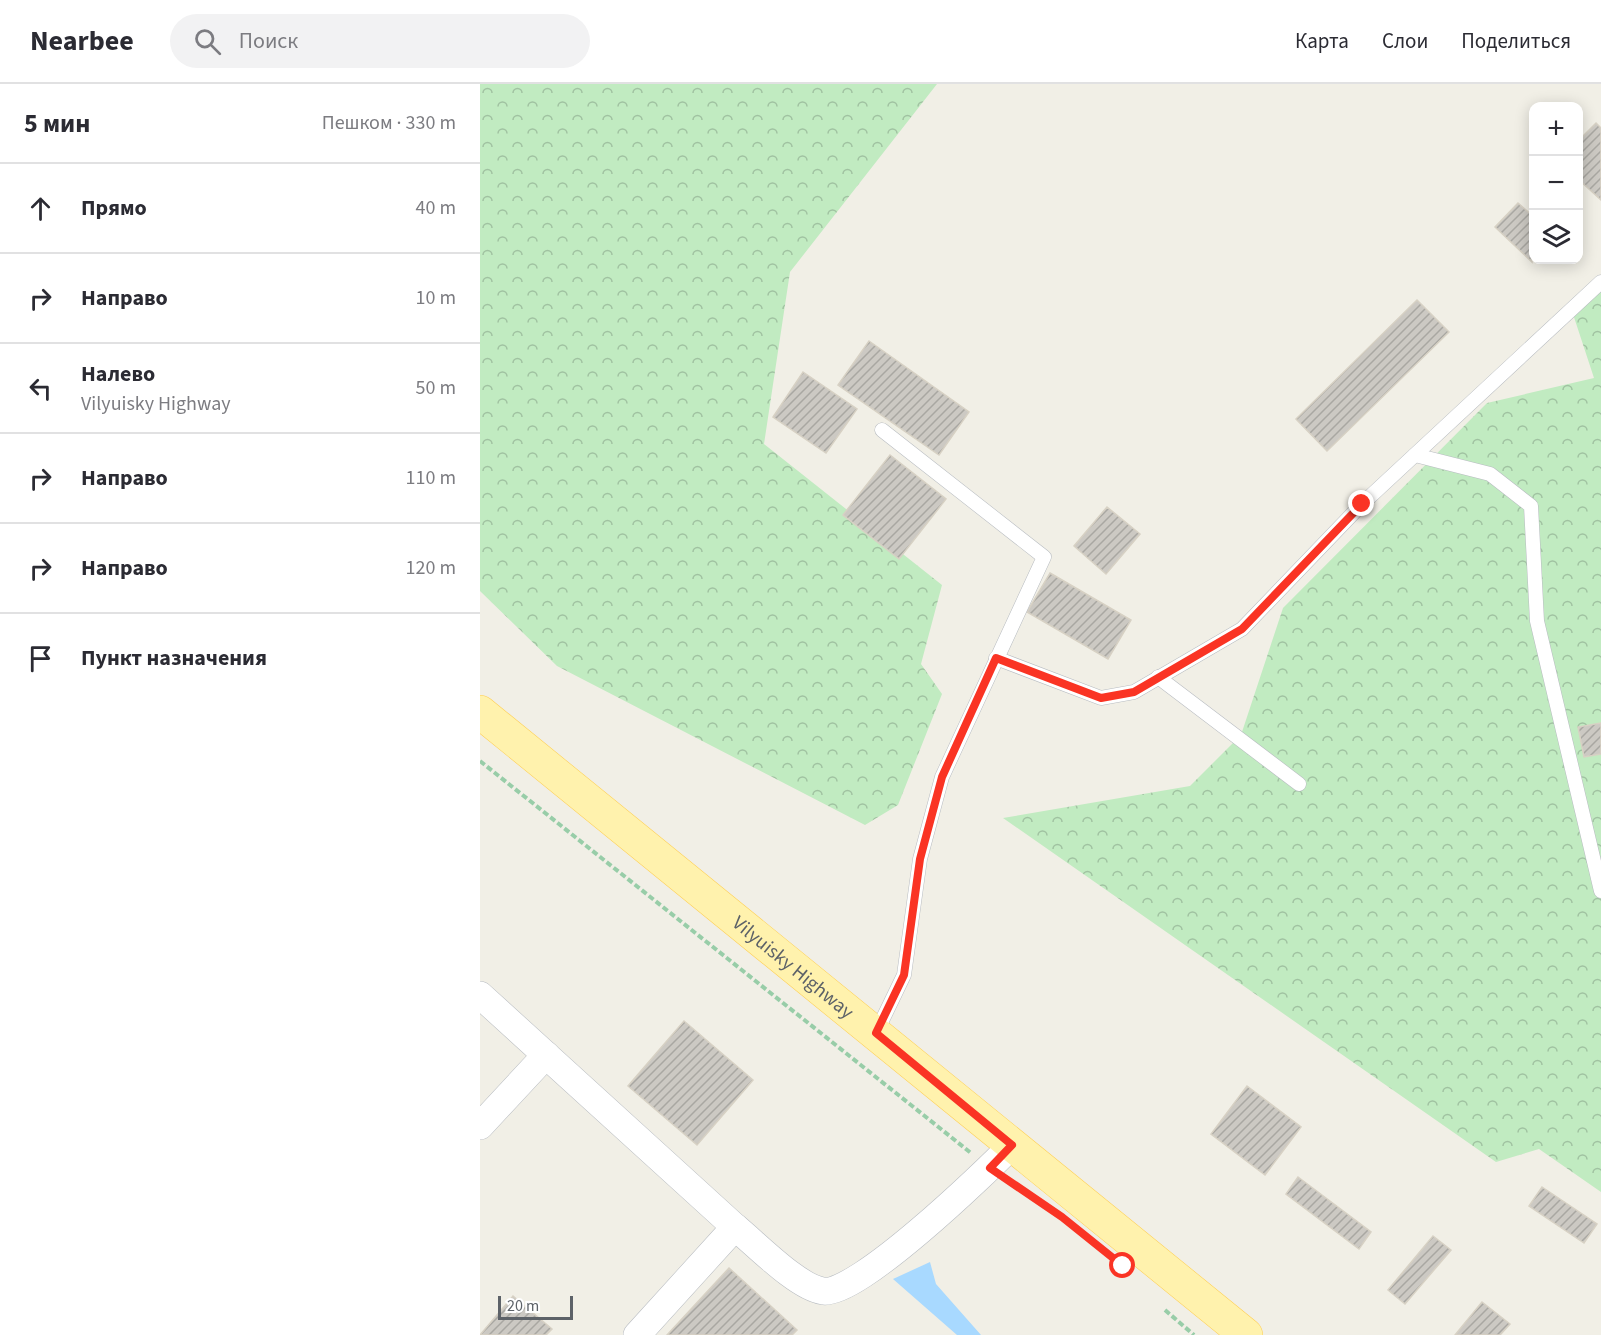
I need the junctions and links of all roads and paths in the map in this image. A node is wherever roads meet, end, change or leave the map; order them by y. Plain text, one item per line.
1 (1601, 282) edge
2 (882, 430) dead end
3 (1415, 454) junction
4 (996, 658) junction
5 (1158, 677) junction
6 (480, 712) edge
7 (480, 760) edge
8 (1299, 784) dead end
9 (1601, 891) edge
10 (480, 996) edge
11 (876, 1033) junction
12 (546, 1055) junction
13 (480, 1126) edge
14 (1012, 1145) junction
15 (990, 1168) junction
16 (735, 1227) junction
17 (1159, 1304) dead end
18 (637, 1335) edge
19 (1194, 1335) edge
20 (1246, 1335) edge

1 - 3 lane
2 - 4 lane
3 - 5 lane
3 - 9 lane
4 - 5 lane
4 - 11 lane
5 - 8 lane
6 - 11 main road, Vilyuisky Highway
7 - 15 path
10 - 12 street
11 - 14 main road, Vilyuisky Highway
12 - 13 street
12 - 16 street
14 - 15 street
14 - 20 main road, Vilyuisky Highway
15 - 16 street
16 - 18 street
17 - 19 path

